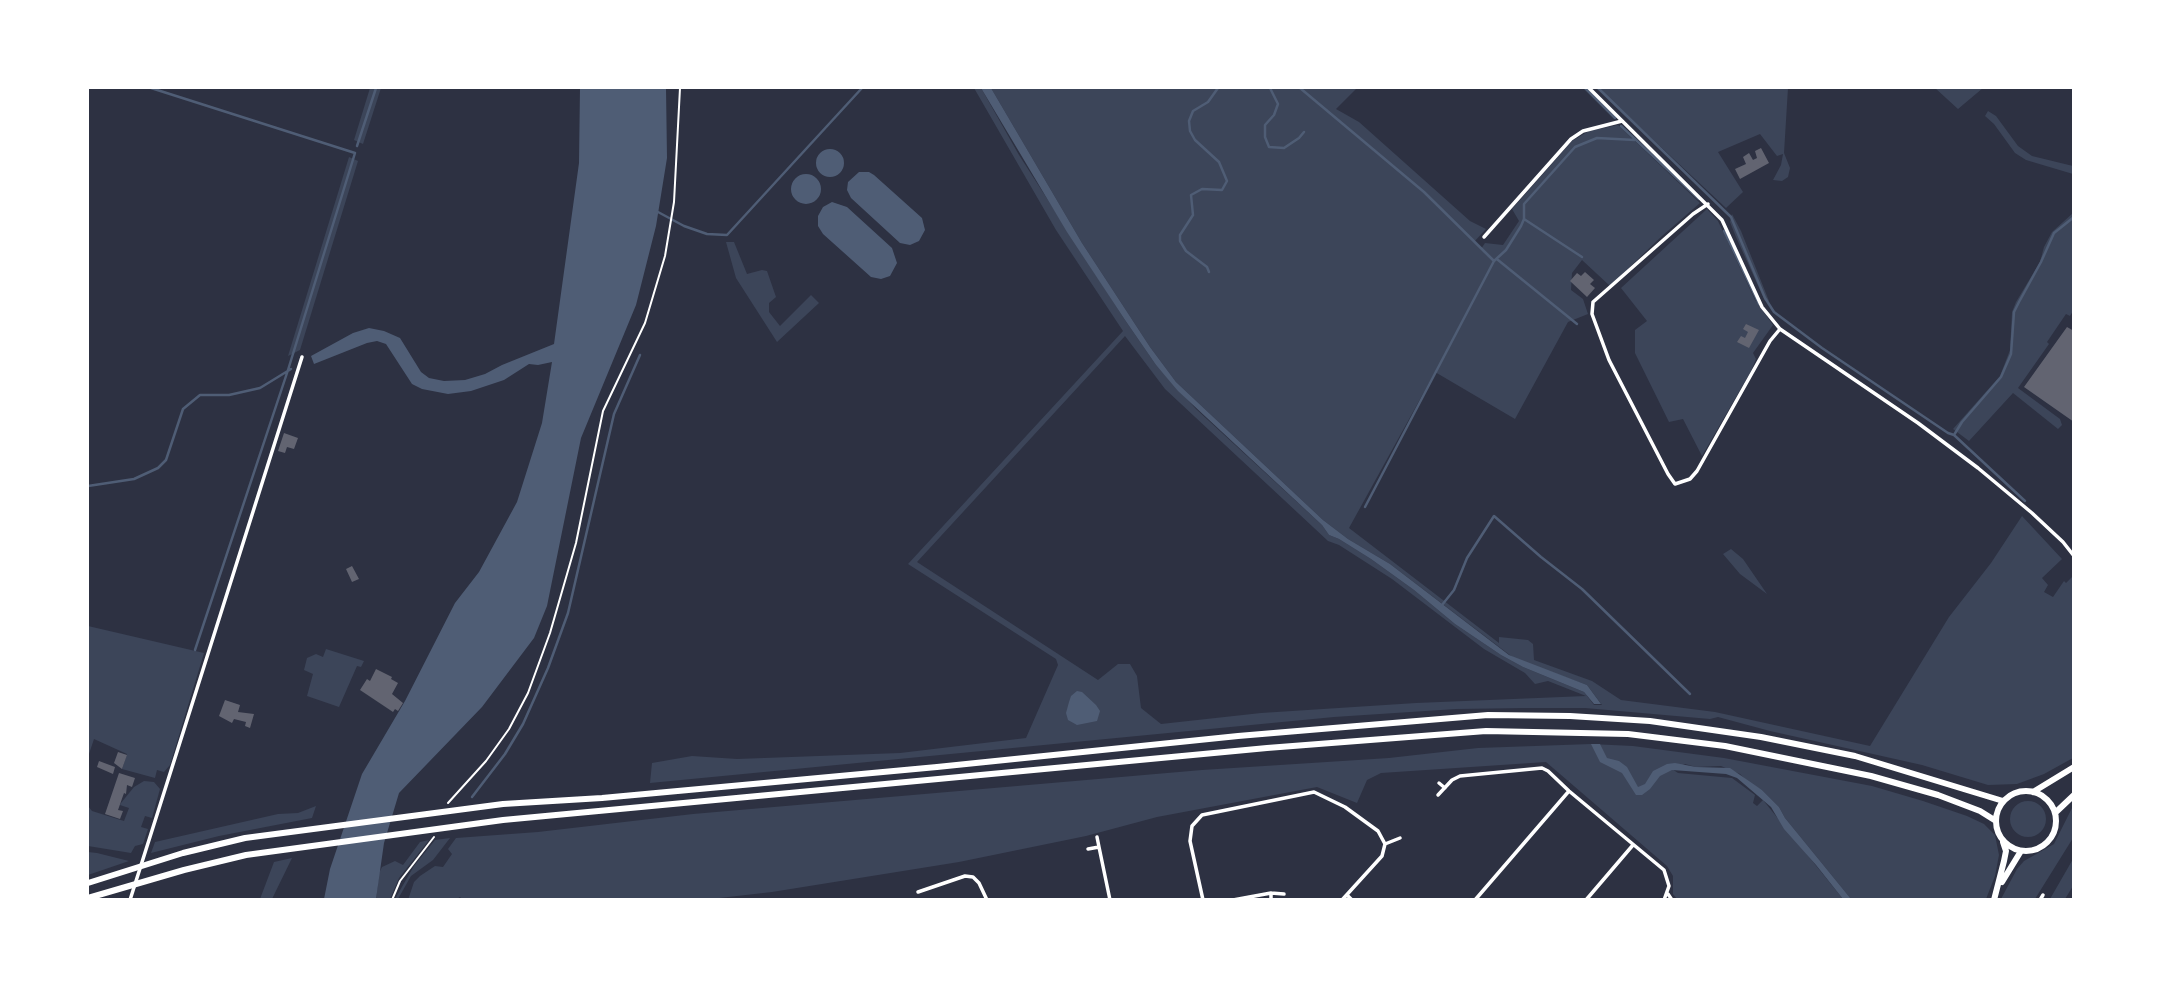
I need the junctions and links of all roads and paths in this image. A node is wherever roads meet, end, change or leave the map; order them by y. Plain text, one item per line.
1 (680, 88) edge
2 (1589, 88) edge
3 (1622, 121) junction
4 (1708, 204) junction
5 (1484, 237) dead end
6 (1780, 329) junction
7 (302, 357) dead end
8 (2074, 556) edge
9 (2074, 767) edge
10 (1439, 783) dead end
11 (1445, 788) junction
12 (1569, 791) junction
13 (2033, 792) junction
14 (2074, 794) edge
15 (1438, 795) dead end
16 (2003, 801) junction
17 (446, 809) dead end
18 (2055, 813) junction
19 (1996, 821) junction
20 (435, 835) dead end
21 (1097, 836) dead end
22 (1400, 838) dead end
23 (2002, 840) junction
24 (1385, 844) junction
25 (1634, 845) junction
26 (1099, 847) junction
27 (1088, 849) dead end
28 (2021, 851) junction
29 (88, 883) edge
30 (1999, 886) junction
31 (918, 891) dead end
32 (1271, 893) junction
33 (1284, 894) dead end
34 (1668, 894) junction
35 (1347, 895) junction
36 (88, 898) edge
37 (130, 900) edge
38 (392, 900) edge
39 (987, 900) edge
40 (1110, 900) edge
41 (1203, 900) edge
42 (1233, 900) edge
43 (1270, 900) edge
44 (1342, 900) edge
45 (1352, 900) edge
46 (1475, 900) edge
47 (1586, 900) edge
48 (1664, 900) edge
49 (1672, 900) edge
50 (1994, 900) edge

1 - 17 path
2 - 3 street
3 - 4 street
3 - 5 street
4 - 6 street
4 - 6 street
6 - 8 street
7 - 37 street
9 - 13 main road
10 - 11 street
11 - 12 street
11 - 15 street
12 - 25 street
12 - 46 street
13 - 16 main road
13 - 18 main road
14 - 18 main road
16 - 19 main road
16 - 29 main road
18 - 28 main road
19 - 23 main road
19 - 36 main road
20 - 38 path
21 - 26 street
22 - 24 street
23 - 28 main road
23 - 30 main road
24 - 35 street
24 - 41 street
25 - 34 street
25 - 47 street
26 - 27 street
26 - 40 street
28 - 30 main road
30 - 50 main road
31 - 39 street
32 - 33 street
32 - 42 street
32 - 43 street
34 - 48 street
34 - 49 street
35 - 44 street
35 - 45 street

